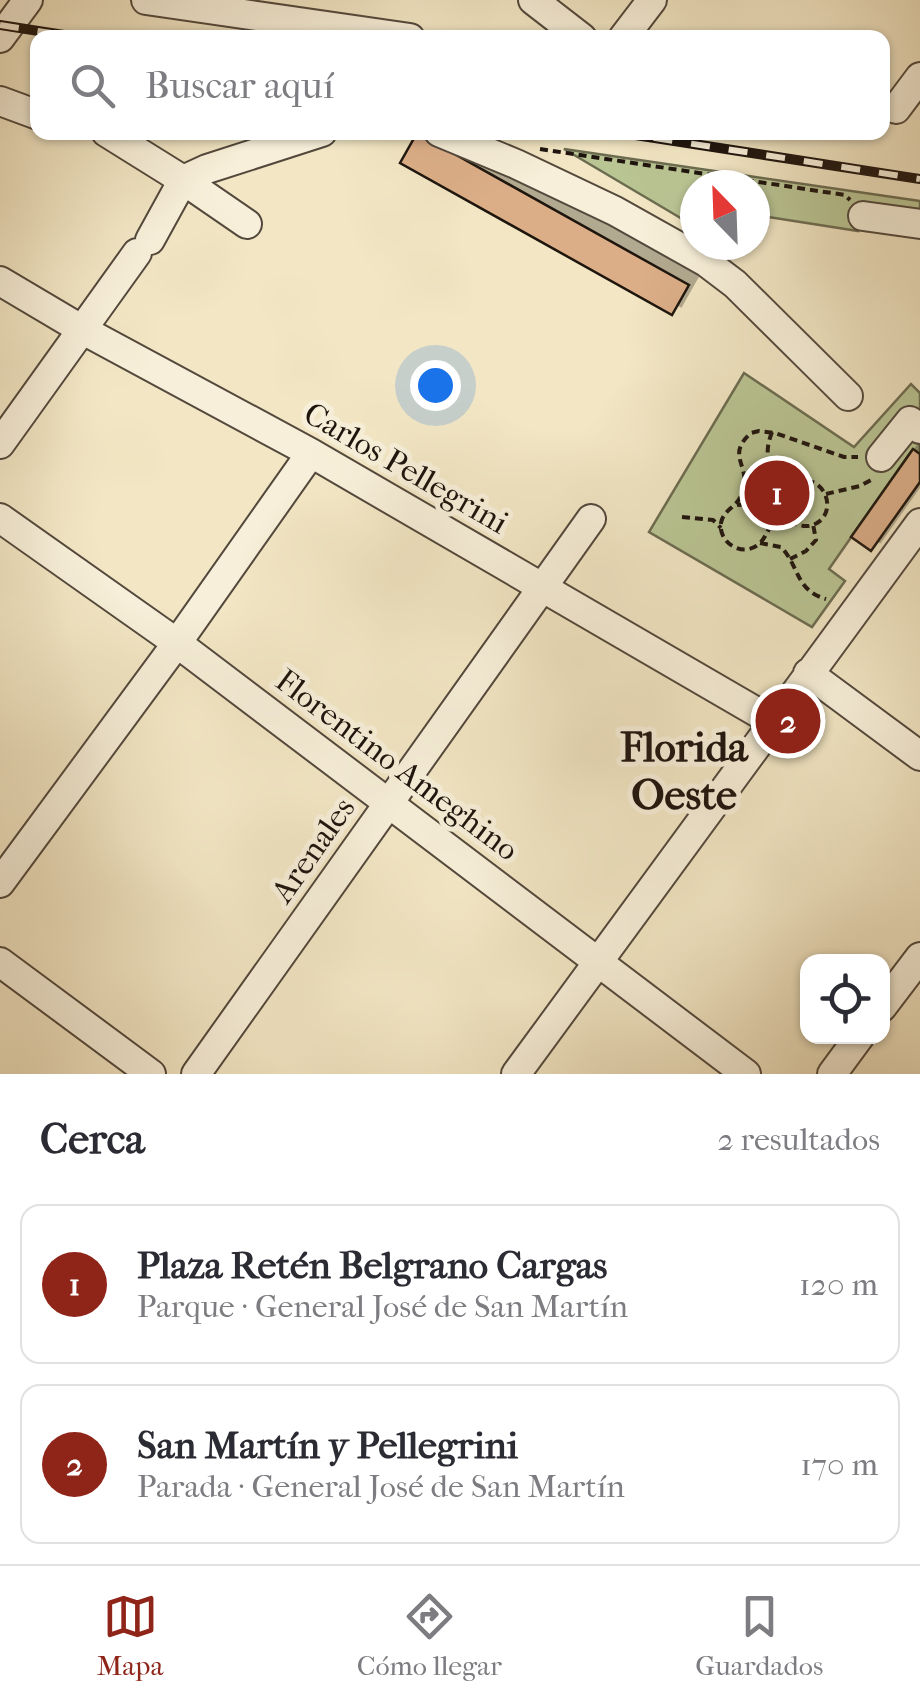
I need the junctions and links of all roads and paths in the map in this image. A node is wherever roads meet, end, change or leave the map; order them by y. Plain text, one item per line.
1 (28, 0) edge
2 (146, 0) edge
3 (332, 0) edge
4 (533, 0) edge
5 (652, 0) edge
6 (314, 24) junction
7 (355, 30) edge
8 (572, 30) edge
9 (629, 30) edge
10 (0, 38) edge
11 (920, 77) edge
12 (0, 102) edge
13 (899, 110) edge
14 (30, 112) edge
15 (119, 140) edge
16 (297, 140) edge
17 (458, 140) edge
18 (534, 148) dead end
19 (183, 180) junction
20 (863, 216) joint
21 (247, 224) dead end
22 (920, 224) edge
23 (0, 281) edge
24 (81, 329) junction
25 (848, 396) dead end
26 (920, 429) edge
27 (772, 432) junction
28 (0, 444) edge
29 (312, 453) junction
30 (881, 457) junction
31 (798, 482) junction
32 (826, 494) junction
33 (737, 505) junction
34 (682, 517) dead end
35 (0, 518) edge
36 (591, 519) dead end
37 (814, 524) junction
38 (920, 524) edge
39 (721, 528) junction
40 (760, 543) junction
41 (790, 559) junction
42 (543, 587) junction
43 (826, 599) dead end
44 (177, 643) junction
45 (808, 673) junction
46 (774, 722) junction
47 (920, 756) edge
48 (389, 802) junction
49 (0, 883) edge
50 (920, 957) edge
51 (0, 962) edge
52 (598, 962) junction
53 (890, 996) edge
54 (854, 1044) edge
55 (151, 1074) edge
56 (196, 1074) edge
57 (516, 1074) edge
58 (746, 1074) edge
59 (832, 1074) edge

1 - 10 street
2 - 6 street
3 - 6 street
4 - 8 street
5 - 9 street
6 - 7 street
11 - 13 street
12 - 14 street
15 - 19 street
16 - 19 street
17 - 25 street
18 - 20 path
19 - 21 street
19 - 24 street
20 - 22 street
23 - 24 street, Carlos Pellegrini
24 - 28 street
24 - 29 street, Carlos Pellegrini
26 - 30 street
27 - 30 path
27 - 31 path
27 - 33 path
29 - 42 street, Carlos Pellegrini
29 - 44 street
30 - 32 path
31 - 32 path
31 - 33 path
32 - 37 path
33 - 39 path
34 - 39 path
35 - 44 street, Florentino Ameghino
36 - 42 street, Arenales
37 - 40 path
37 - 41 path
38 - 45 street
39 - 40 path
40 - 41 path
41 - 43 path
42 - 46 street, Carlos Pellegrini
42 - 48 street, Arenales
44 - 48 street, Florentino Ameghino
44 - 49 street
45 - 46 street
45 - 47 street
46 - 52 street
48 - 52 street, Florentino Ameghino
48 - 56 street, Arenales
50 - 53 street
51 - 55 street
52 - 57 street
52 - 58 street, Florentino Ameghino
54 - 59 street

